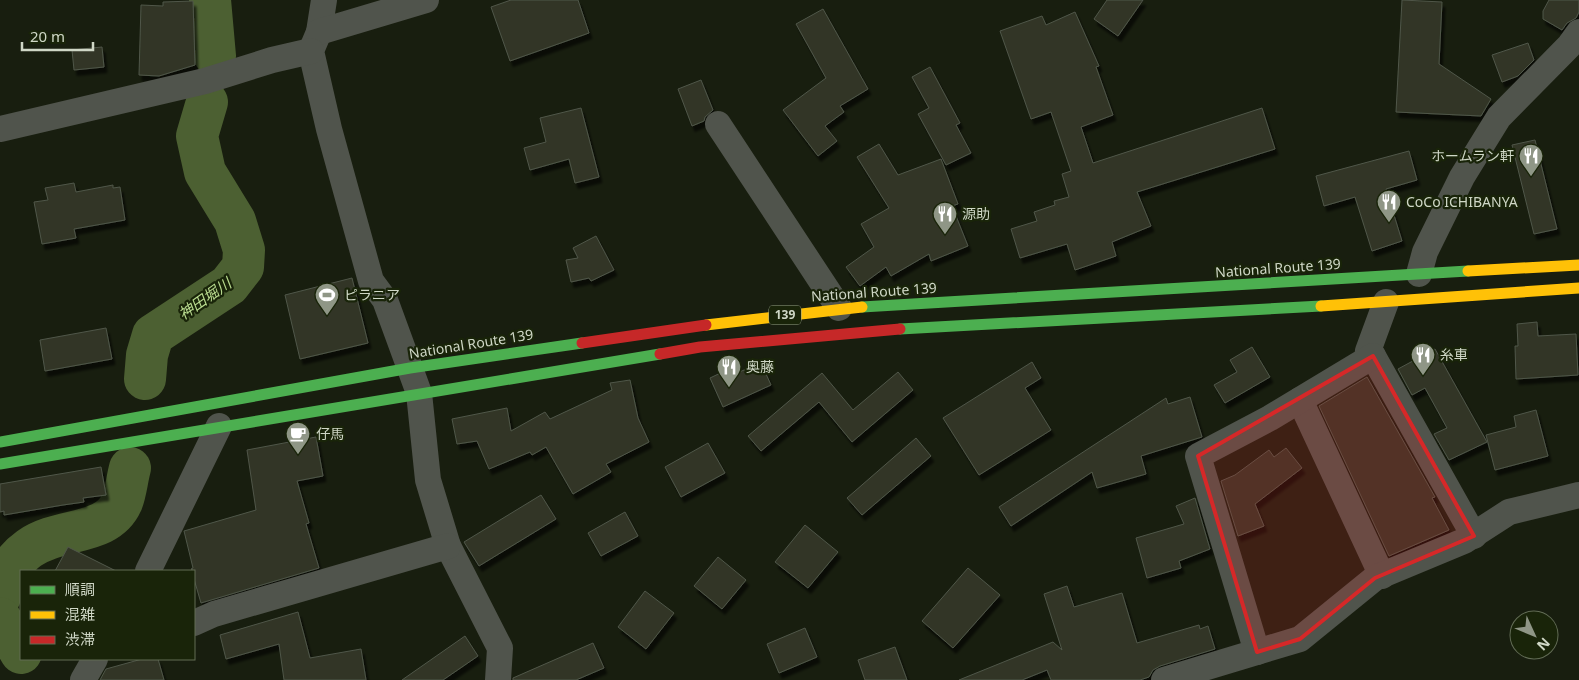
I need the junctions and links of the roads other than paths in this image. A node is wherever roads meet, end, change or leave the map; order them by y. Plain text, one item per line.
1 (324, 0) edge
2 (426, 0) edge
3 (1579, 32) edge
4 (315, 42) junction
5 (718, 124) dead end
6 (0, 129) edge
7 (1579, 265) edge
8 (1419, 274) junction
9 (1579, 288) edge
10 (1386, 302) junction
11 (839, 308) junction
12 (1373, 356) junction
13 (410, 368) junction
14 (419, 393) junction
15 (1300, 400) junction
16 (219, 426) junction
17 (0, 442) edge
18 (0, 464) edge
19 (1579, 495) edge
20 (1474, 536) junction
21 (448, 546) junction
22 (148, 570) edge
23 (1382, 576) junction
24 (195, 623) edge
25 (1257, 652) junction
26 (94, 660) edge
27 (83, 680) edge
28 (498, 680) edge
29 (1164, 680) edge

1 - 4 street
2 - 4 street
3 - 8 street
4 - 6 street
4 - 13 street
5 - 11 street
7 - 8 highway, National Route 139 / 139
8 - 11 highway, National Route 139 / 139
9 - 10 highway, 139
10 - 12 street
10 - 14 highway, 139
11 - 13 highway, National Route 139 / 139
12 - 15 street
12 - 20 street
13 - 14 street
13 - 17 highway, National Route 139 / 139
14 - 16 highway, 139
14 - 21 street
15 - 23 street
15 - 25 street
16 - 18 highway, 139
16 - 22 street
19 - 20 street
20 - 23 street
21 - 24 street
21 - 28 street
23 - 25 street
25 - 29 street
26 - 27 street

